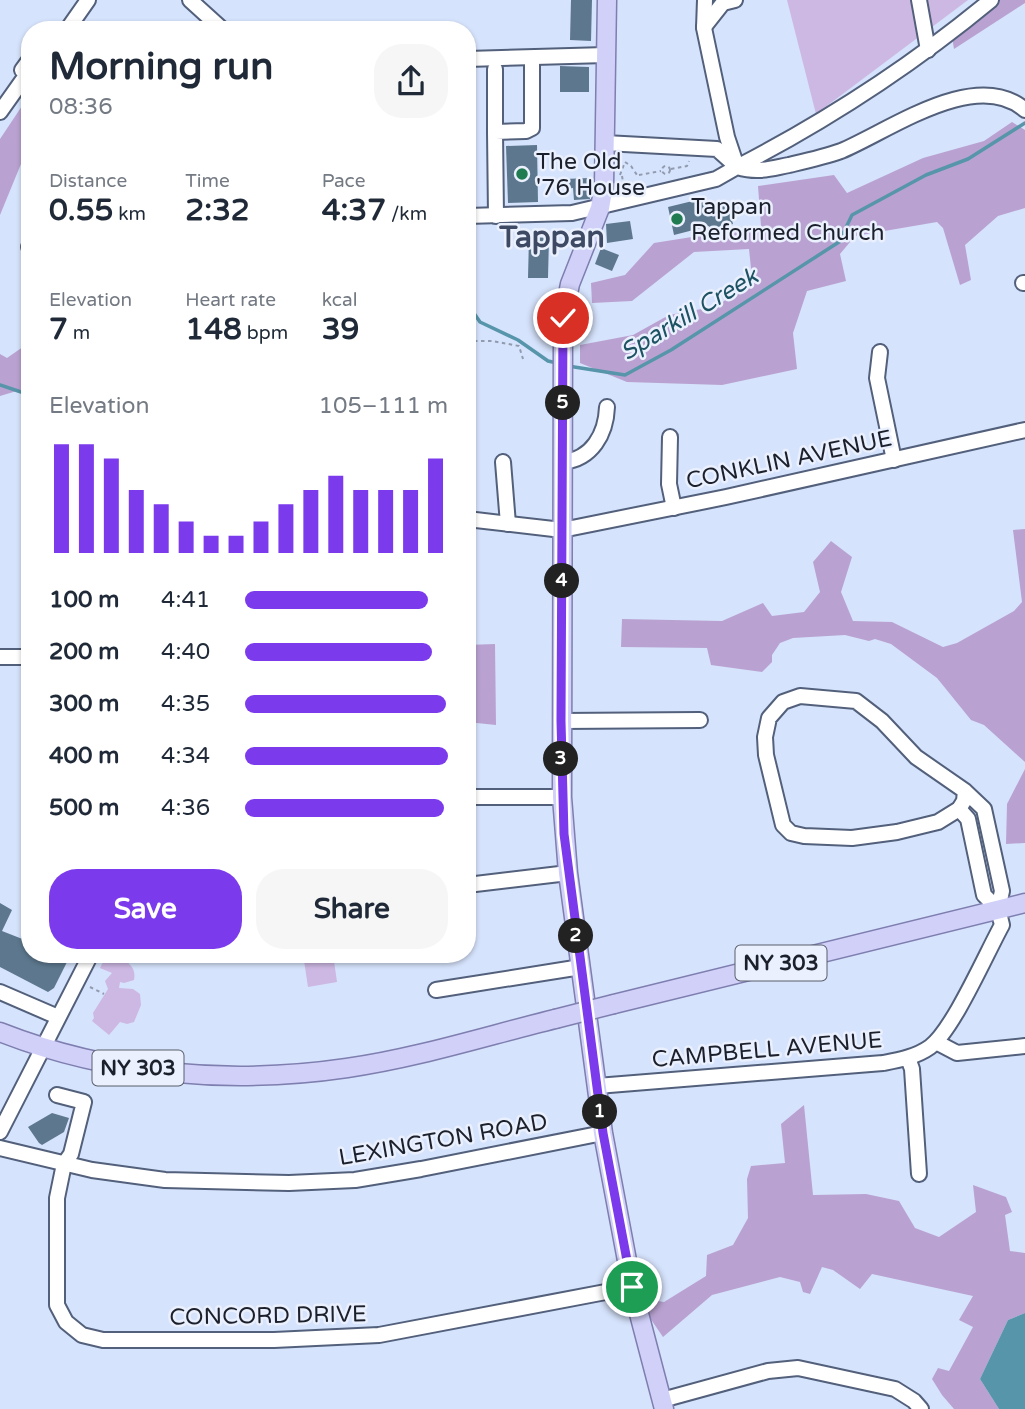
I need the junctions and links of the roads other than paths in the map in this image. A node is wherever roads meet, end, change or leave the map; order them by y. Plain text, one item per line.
1 (88, 0) edge
2 (190, 0) edge
3 (607, 0) edge
4 (705, 0) edge
5 (736, 0) edge
6 (919, 0) edge
7 (991, 0) edge
8 (73, 21) edge
9 (213, 21) edge
10 (704, 27) junction
11 (928, 50) junction
12 (606, 55) junction
13 (532, 58) junction
14 (476, 59) edge
15 (495, 69) dead end
16 (21, 82) edge
17 (1025, 110) edge
18 (0, 112) edge
19 (495, 132) junction
20 (605, 143) junction
21 (782, 143) junction
22 (826, 156) junction
23 (737, 167) junction
24 (600, 208) junction
25 (476, 216) edge
26 (496, 216) junction
27 (880, 352) dead end
28 (607, 407) dead end
29 (1025, 430) edge
30 (670, 437) dead end
31 (894, 460) junction
32 (503, 461) dead end
33 (563, 462) junction
34 (674, 508) junction
35 (476, 520) edge
36 (508, 524) junction
37 (562, 530) junction
38 (0, 657) edge
39 (21, 657) edge
40 (700, 720) dead end
41 (561, 721) junction
42 (965, 791) junction
43 (476, 797) edge
44 (562, 797) junction
45 (959, 809) junction
46 (568, 873) junction
47 (476, 884) edge
48 (1025, 903) edge
49 (998, 909) junction
50 (86, 963) edge
51 (580, 967) junction
52 (436, 990) dead end
53 (0, 992) edge
54 (58, 1017) junction
55 (0, 1032) edge
56 (936, 1042) junction
57 (1025, 1046) edge
58 (43, 1047) junction
59 (908, 1058) junction
60 (597, 1086) junction
61 (57, 1095) dead end
62 (0, 1132) edge
63 (603, 1133) junction
64 (0, 1148) edge
65 (64, 1164) junction
66 (919, 1174) dead end
67 (632, 1287) junction
68 (663, 1404) edge
69 (921, 1409) edge

1 - 8 street
2 - 9 street
3 - 12 main road
4 - 10 street
5 - 10 street
6 - 11 street
7 - 11 street
10 - 23 street
11 - 21 street
12 - 13 street
12 - 20 main road
13 - 14 street
13 - 19 street
15 - 19 street
16 - 18 street
17 - 22 street
19 - 26 street
20 - 23 street
20 - 24 main road
21 - 22 street
21 - 23 street
22 - 23 street
23 - 24 street
24 - 26 street
24 - 33 main road
25 - 26 street
27 - 31 street
28 - 33 street
29 - 31 street, CONKLIN AVENUE
30 - 34 street
31 - 34 street, CONKLIN AVENUE
32 - 36 street
33 - 37 main road
34 - 37 street, CONKLIN AVENUE
35 - 36 street, CONKLIN AVENUE
36 - 37 street, CONKLIN AVENUE
37 - 41 main road
38 - 39 street
40 - 41 street
41 - 44 main road
42 - 45 street
42 - 45 street, CAMPBELL AVENUE
42 - 49 street, CAMPBELL AVENUE
43 - 44 street
44 - 46 main road
45 - 49 street
46 - 47 street
46 - 51 main road
48 - 49 main road, NY 303
49 - 56 street, CAMPBELL AVENUE
49 - 58 main road, NY 303, bridge
50 - 54 street
51 - 52 street
51 - 60 main road
53 - 54 street
54 - 58 street
55 - 58 main road, NY 303
56 - 57 street
56 - 59 street, CAMPBELL AVENUE
58 - 62 street
59 - 60 street, CAMPBELL AVENUE
59 - 66 street
60 - 63 main road
61 - 65 street, CONCORD DRIVE
63 - 65 street, LEXINGTON ROAD
63 - 67 main road
64 - 65 street, LEXINGTON ROAD
65 - 67 street, CONCORD DRIVE
67 - 68 main road
68 - 69 street

